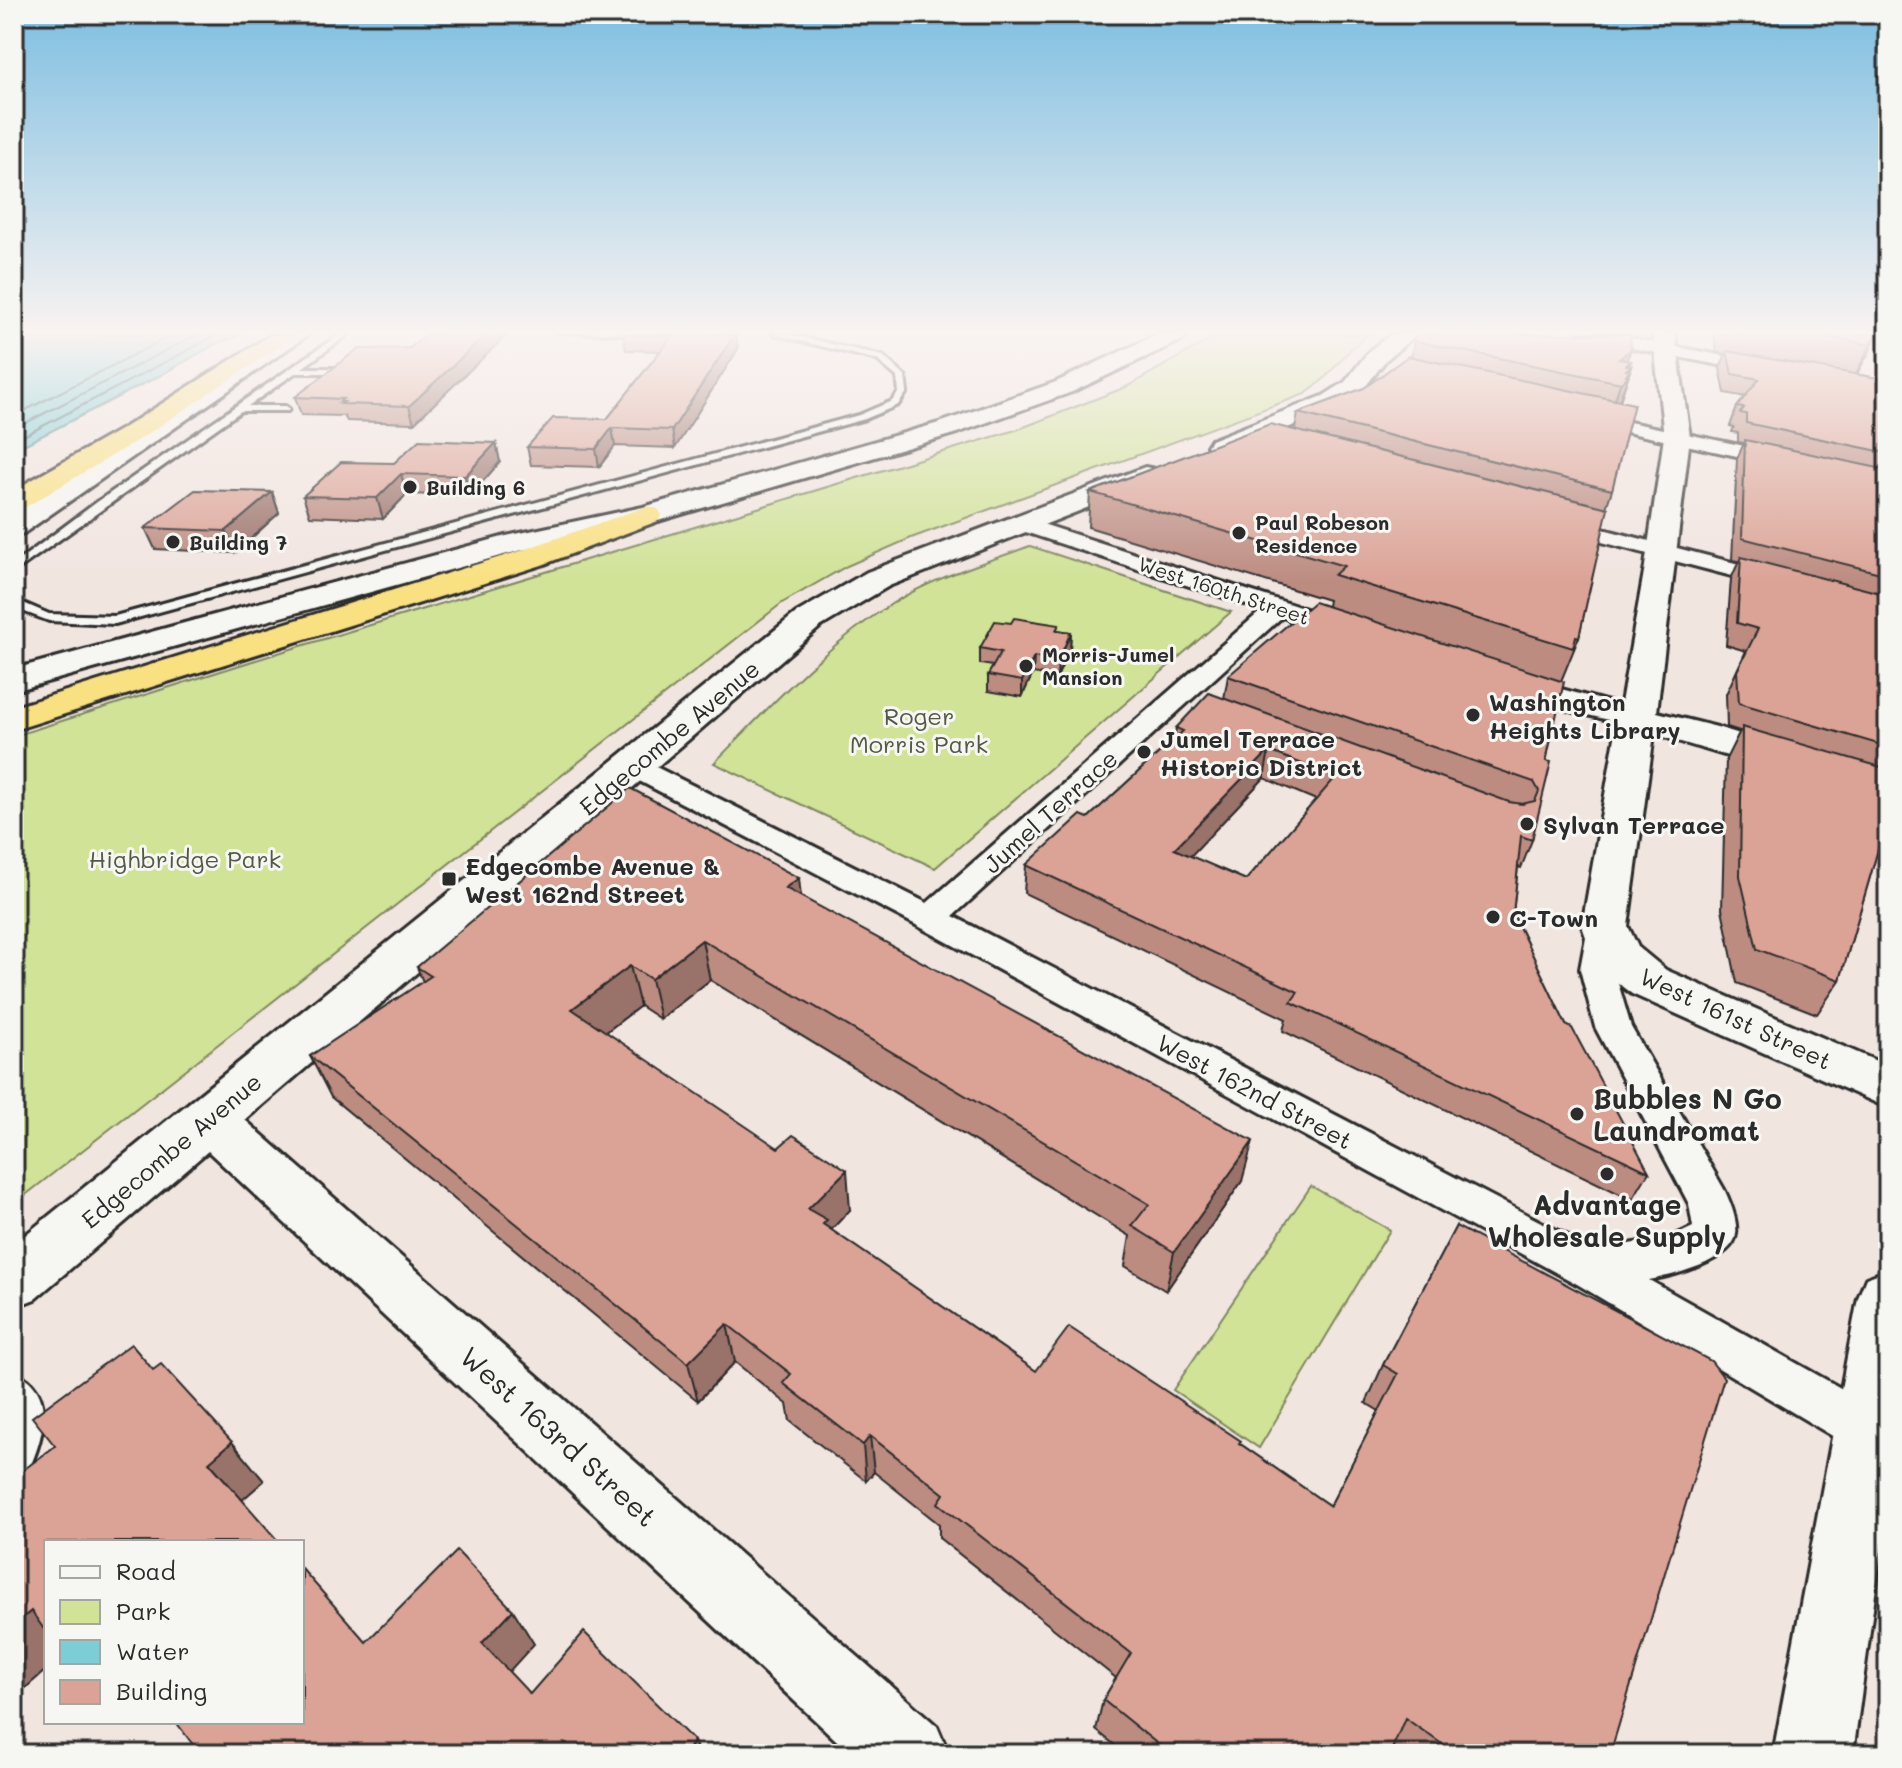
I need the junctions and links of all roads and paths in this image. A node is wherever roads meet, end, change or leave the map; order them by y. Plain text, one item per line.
1 (118, 417) edge
2 (159, 417) edge
3 (177, 417) edge
4 (225, 417) edge
5 (863, 417) edge
6 (980, 417) edge
7 (1294, 417) edge
8 (1580, 417) edge
9 (1674, 417) edge
10 (1677, 437) junction
11 (1236, 440) junction
12 (1273, 450) edge
13 (1799, 464) edge
14 (14, 477) edge
15 (14, 502) edge
16 (648, 515) junction
17 (1534, 517) edge
18 (1021, 523) junction
19 (14, 527) edge
20 (1663, 551) junction
21 (14, 569) edge
22 (1796, 586) edge
23 (14, 603) edge
24 (1278, 608) junction
25 (1368, 637) edge
26 (14, 680) edge
27 (1501, 680) edge
28 (1178, 697) junction
29 (14, 700) edge
30 (1207, 708) edge
31 (14, 719) edge
32 (1638, 719) junction
33 (634, 767) junction
34 (1888, 792) edge
35 (930, 918) junction
36 (1605, 926) junction
37 (1888, 1088) edge
38 (208, 1119) junction
39 (1592, 1270) junction
40 (14, 1280) edge
41 (1888, 1298) edge
42 (14, 1383) edge
43 (1878, 1436) edge
44 (14, 1473) edge
45 (909, 1754) edge
46 (1813, 1754) edge

1 - 14 highway
2 - 15 highway
3 - 19 street
4 - 21 lane
5 - 23 lane
6 - 16 street
7 - 11 street, Edgecombe Avenue
8 - 10 street
9 - 10 street
10 - 13 street
10 - 20 street
11 - 12 street
11 - 18 street, Edgecombe Avenue
16 - 26 street
16 - 29 highway
16 - 31 highway
17 - 20 street
18 - 24 street, West 160th Street
18 - 33 street, Edgecombe Avenue
20 - 22 street
20 - 32 street
24 - 25 street, West 160th Street
24 - 28 street, Jumel Terrace
27 - 32 street
28 - 30 street
28 - 35 street, Jumel Terrace
32 - 34 street
32 - 36 street
33 - 35 street, West 162nd Street
33 - 38 street, Edgecombe Avenue
35 - 39 street, West 162nd Street
36 - 37 street, West 161st Street
36 - 39 street
38 - 40 street, Edgecombe Avenue
38 - 45 street, West 163rd Street
39 - 43 street, West 162nd Street
41 - 43 street
42 - 44 lane
43 - 46 street

